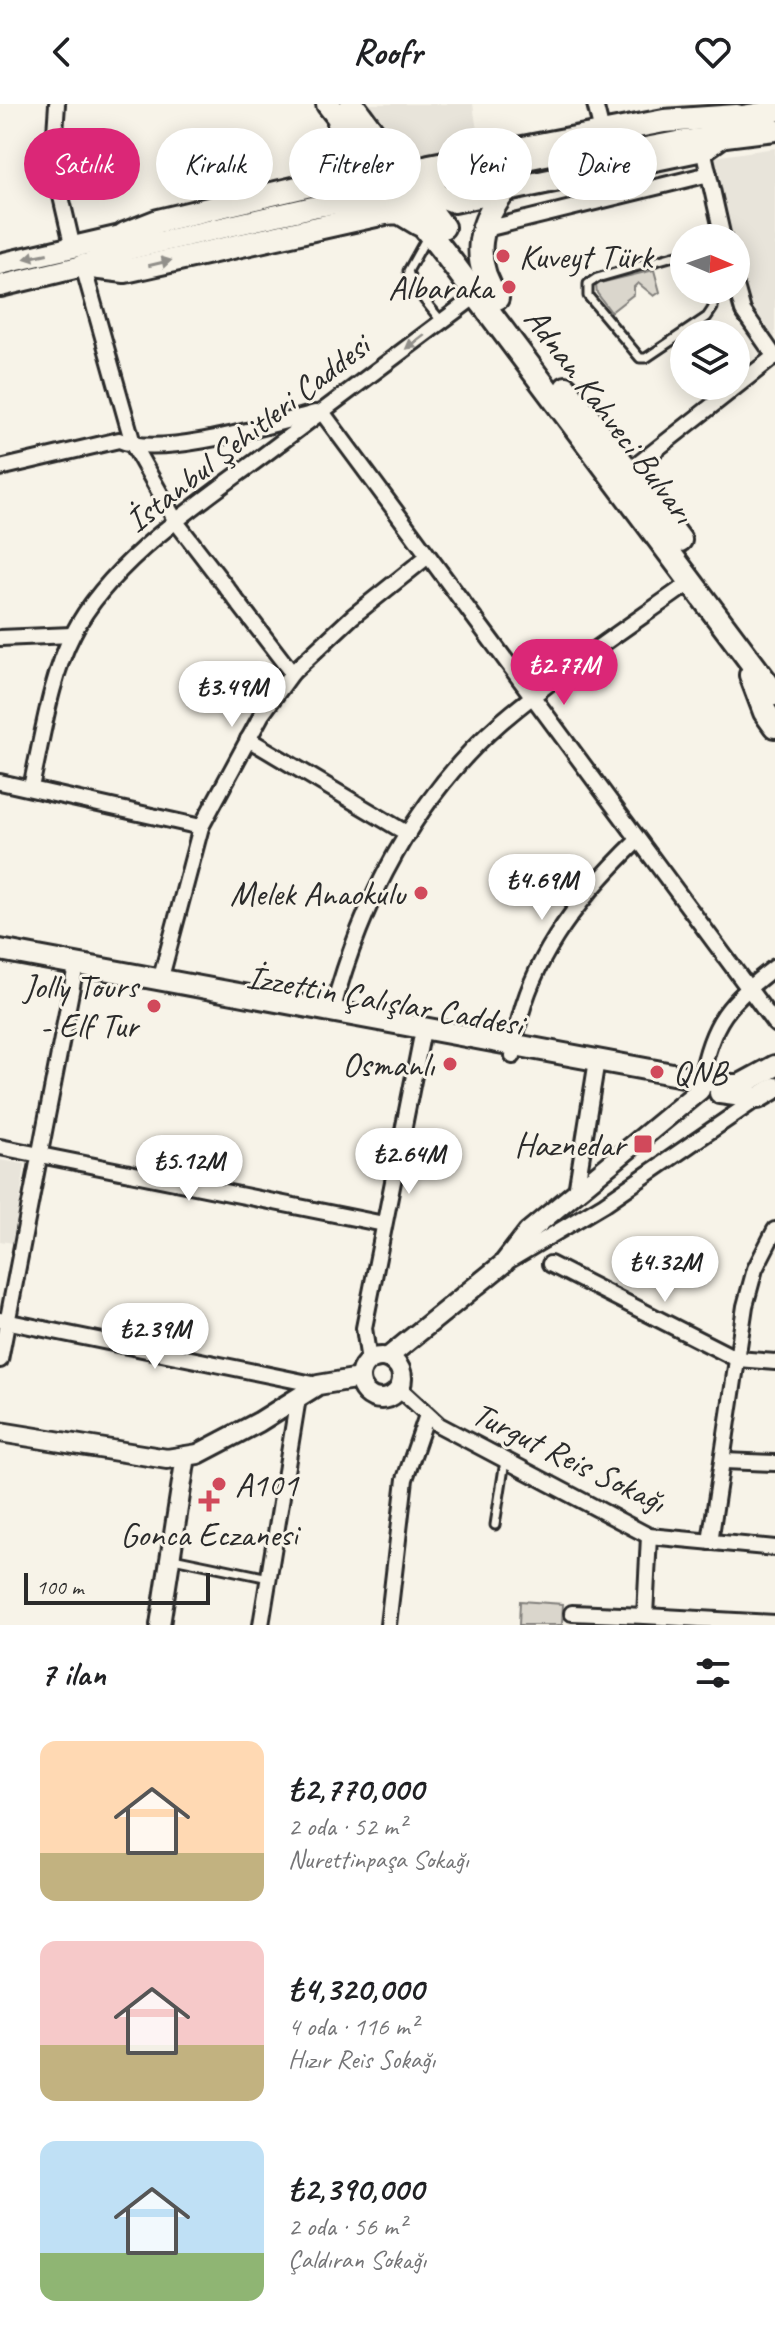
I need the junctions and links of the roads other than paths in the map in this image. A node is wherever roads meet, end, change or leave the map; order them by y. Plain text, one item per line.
1 (57, 104) edge
2 (328, 104) edge
3 (352, 104) edge
4 (595, 104) edge
5 (736, 110) edge
6 (775, 111) edge
7 (341, 128) edge
8 (369, 128) edge
9 (601, 128) edge
10 (625, 128) edge
11 (775, 130) edge
12 (711, 143) junction
13 (532, 155) edge
14 (532, 165) edge
15 (709, 174) junction
16 (437, 176) edge
17 (532, 182) edge
18 (289, 190) edge
19 (437, 195) edge
20 (361, 200) edge
21 (368, 200) edge
22 (379, 200) edge
23 (420, 200) edge
24 (498, 200) edge
25 (720, 224) edge
26 (482, 230) junction
27 (428, 231) junction
28 (125, 234) junction
29 (78, 257) junction
30 (670, 257) edge
31 (0, 264) edge
32 (0, 286) edge
33 (487, 297) junction
34 (713, 304) edge
35 (741, 304) edge
36 (442, 322) junction
37 (775, 356) edge
38 (322, 412) junction
39 (134, 447) junction
40 (0, 468) edge
41 (629, 471) junction
42 (177, 523) junction
43 (428, 556) junction
44 (692, 581) junction
45 (72, 635) junction
46 (0, 638) edge
47 (740, 648) junction
48 (775, 670) edge
49 (292, 673) junction
50 (775, 694) edge
51 (533, 697) junction
52 (775, 726) edge
53 (248, 739) junction
54 (0, 782) edge
55 (31, 787) junction
56 (201, 827) junction
57 (408, 834) junction
58 (638, 840) junction
59 (0, 950) edge
60 (0, 962) edge
61 (775, 967) edge
62 (74, 976) junction
63 (160, 981) junction
64 (748, 988) junction
65 (332, 1012) junction
66 (775, 1024) edge
67 (422, 1036) junction
68 (513, 1050) junction
69 (597, 1066) junction
70 (775, 1066) edge
71 (700, 1085) junction
72 (766, 1093) edge
73 (0, 1147) edge
74 (37, 1153) junction
75 (576, 1192) junction
76 (384, 1224) junction
77 (775, 1230) edge
78 (503, 1264) junction
79 (550, 1264) dead end
80 (4, 1320) edge
81 (737, 1359) junction
82 (0, 1360) edge
83 (775, 1362) edge
84 (372, 1366) junction
85 (318, 1385) junction
86 (400, 1389) junction
87 (298, 1398) junction
88 (427, 1415) junction
89 (0, 1432) edge
90 (186, 1456) junction
91 (505, 1460) junction
92 (724, 1461) junction
93 (775, 1463) edge
94 (495, 1525) dead end
95 (649, 1536) junction
96 (710, 1542) junction
97 (775, 1548) edge
98 (171, 1558) junction
99 (269, 1578) junction
100 (572, 1613) dead end
101 (645, 1616) junction
102 (775, 1623) edge
103 (160, 1625) edge
104 (261, 1625) edge
105 (388, 1625) edge

1 - 29 street
2 - 7 main road
2 - 27 main road, Adnan Kahveci Bulvarı
3 - 8 main road, Adnan Kahveci Bulvarı
4 - 9 street
5 - 6 main road
5 - 10 main road
5 - 13 main road
11 - 12 main road
12 - 14 main road
12 - 15 street
12 - 17 main road
15 - 25 street
15 - 26 street
16 - 19 main road
18 - 28 main road
20 - 28 main road
29 -> 21 main road
22 - 27 main road
23 - 33 main road, Adnan Kahveci Bulvarı
24 - 26 main road
26 - 33 main road
27 - 33 main road, Adnan Kahveci Bulvarı
27 - 36 lane
28 - 29 main road
29 -> 31 main road
29 - 32 main road
29 - 39 street
30 - 34 lane
33 - 36 street, İstanbul Şehitleri Caddesi
33 - 41 main road, Adnan Kahveci Bulvarı
33 - 44 main road, Adnan Kahveci Bulvarı
35 - 37 street
36 -> 38 street, İstanbul Şehitleri Caddesi
37 - 41 street
38 - 39 street
38 - 42 street, İstanbul Şehitleri Caddesi
38 - 43 street
39 - 40 street
39 - 42 street
41 - 48 main road, Adnan Kahveci Bulvarı
42 - 45 street, İstanbul Şehitleri Caddesi
42 - 49 street
43 - 49 street
43 - 51 street
44 - 47 main road, Adnan Kahveci Bulvarı
44 - 51 street
45 - 46 street
45 - 55 street, İstanbul Şehitleri Caddesi
47 - 50 main road, Adnan Kahveci Bulvarı
47 - 52 main road
49 - 53 street
51 - 57 street
51 - 58 street
53 - 56 street
53 - 57 street
54 - 55 street
55 - 56 street
56 - 63 street
57 - 65 street
58 - 64 street
58 - 68 street
59 - 63 main road, İzzettin Çalışlar Caddesi
60 - 62 main road, İzzettin Çalışlar Caddesi
61 - 64 street
62 - 67 main road, İzzettin Çalışlar Caddesi
62 - 74 street
63 - 65 main road, İzzettin Çalışlar Caddesi
64 - 66 street
64 - 71 street
65 - 67 main road, İzzettin Çalışlar Caddesi
67 - 68 main road, İzzettin Çalışlar Caddesi
67 - 76 street
68 - 69 main road, İzzettin Çalışlar Caddesi
69 - 71 main road, İzzettin Çalışlar Caddesi
69 - 75 street
70 - 71 main road
71 - 72 main road, İzzettin Çalışlar Caddesi
71 - 75 street
72 - 78 street
73 - 74 street
74 - 76 street
74 - 80 street
75 - 78 street
76 - 84 street
77 - 81 street
78 - 84 street
79 - 81 street
80 - 82 street
80 - 85 street
81 - 83 street
81 - 92 street
84 - 85 street
84 - 86 street
84 - 86 street
85 - 87 street
86 - 88 street, Turgut Reis Sokağı
87 - 90 street
87 - 99 street
88 - 91 street, Turgut Reis Sokağı
88 - 105 street
89 - 90 street
90 - 98 street
91 - 94 lane
91 - 95 street, Turgut Reis Sokağı
92 - 93 street
92 - 96 street
95 - 96 street, Turgut Reis Sokağı
95 - 101 street
96 - 97 street, Turgut Reis Sokağı
98 - 99 lane
98 - 103 street
99 - 104 street
100 - 101 street
101 - 102 street

